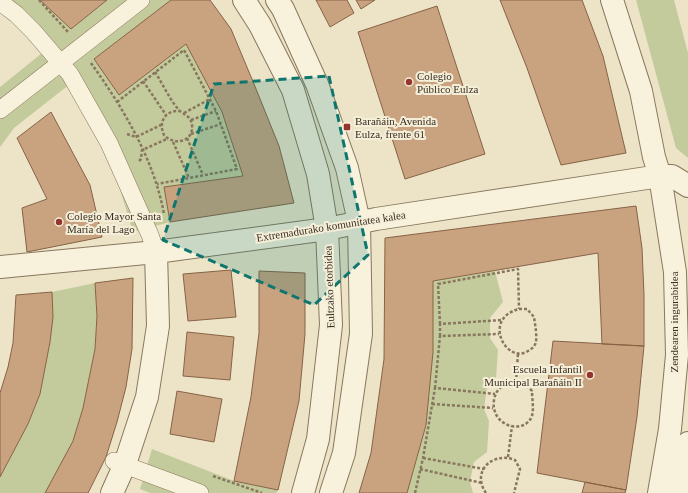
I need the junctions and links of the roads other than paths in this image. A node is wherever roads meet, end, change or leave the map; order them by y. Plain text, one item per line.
1 (141, 0) edge
2 (244, 0) edge
3 (277, 0) edge
4 (612, 0) edge
5 (0, 2) edge
6 (60, 62) junction
7 (0, 110) edge
8 (660, 176) junction
9 (688, 186) edge
10 (359, 222) junction
11 (327, 229) junction
12 (156, 252) junction
13 (0, 267) edge
14 (688, 443) edge
15 (120, 463) junction
16 (112, 493) edge
17 (200, 493) edge
18 (303, 493) edge
19 (331, 493) edge
20 (659, 493) edge
21 (681, 493) edge

1 - 6 street
2 - 11 street, Eultzako etorbidea
3 - 10 street
4 - 8 street, Zendearen ingurabidea
5 - 6 street
6 - 7 street
6 - 12 street
8 - 9 street
8 - 10 street, Extremadurako komunitatea kalea
8 - 20 street, Zendearen ingurabidea
10 - 11 street, Extremadurako komunitatea kalea
10 - 19 street
11 - 12 street, Extremadurako komunitatea kalea
11 - 18 street, Eultzako etorbidea
12 - 13 street, Extremadurako komunitatea kalea
12 - 15 street
14 - 21 street
15 - 16 street
15 - 17 street

